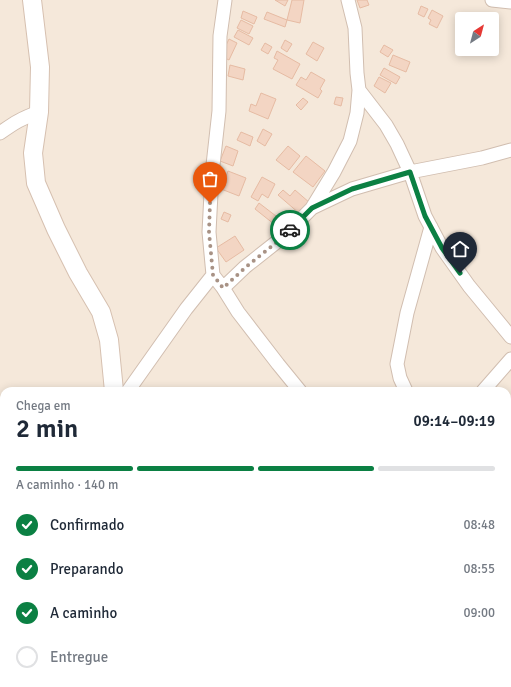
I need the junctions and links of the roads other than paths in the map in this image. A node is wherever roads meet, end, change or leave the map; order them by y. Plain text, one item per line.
1 (32, 0) edge
2 (225, 0) edge
3 (348, 0) edge
4 (492, 0) edge
5 (511, 2) edge
6 (359, 90) junction
7 (39, 112) junction
8 (0, 133) edge
9 (511, 150) edge
10 (410, 172) junction
11 (312, 208) junction
12 (431, 227) junction
13 (213, 275) junction
14 (223, 288) junction
15 (511, 337) edge
16 (511, 359) edge
17 (114, 387) edge
18 (131, 387) edge
19 (297, 387) edge
20 (404, 387) edge
21 (486, 387) edge

1 - 7 street
2 - 13 street
3 - 6 street
4 - 5 street
6 - 10 street
6 - 11 street
7 - 8 street
7 - 17 street
9 - 10 street
10 - 11 street
10 - 12 street
11 - 14 street
12 - 15 street
12 - 20 street
13 - 14 street
13 - 18 street
14 - 19 street
16 - 21 street

